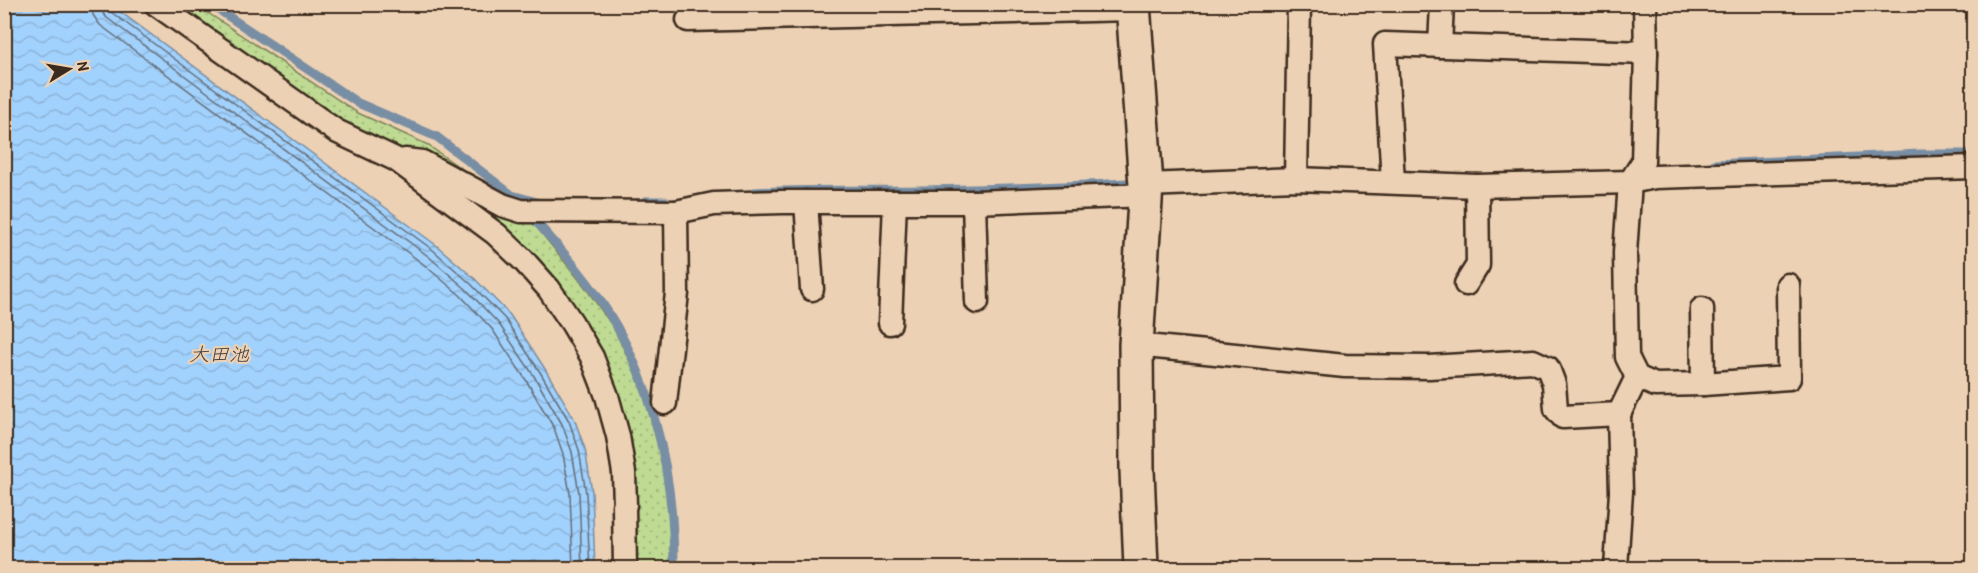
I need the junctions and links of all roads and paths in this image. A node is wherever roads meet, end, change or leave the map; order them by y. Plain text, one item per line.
1 (156, 4) edge
2 (1299, 4) edge
3 (1442, 4) edge
4 (1645, 4) edge
5 (1133, 7) edge
6 (688, 20) dead end
7 (1440, 46) junction
8 (1646, 53) junction
9 (395, 159) junction
10 (1974, 167) edge
11 (1296, 179) junction
12 (1630, 182) junction
13 (1393, 183) junction
14 (1477, 186) junction
15 (1146, 190) junction
16 (806, 202) junction
17 (896, 202) junction
18 (974, 202) junction
19 (676, 212) junction
20 (1466, 284) dead end
21 (1788, 285) dead end
22 (812, 289) dead end
23 (977, 302) dead end
24 (1702, 309) dead end
25 (890, 323) dead end
26 (1136, 345) junction
27 (1637, 376) junction
28 (1702, 384) junction
29 (664, 403) dead end
30 (1619, 414) junction
31 (625, 568) edge
32 (1141, 568) edge
33 (1616, 568) edge

1 - 9 street
2 - 11 street
3 - 7 street
4 - 8 street
5 - 6 street
5 - 15 street
7 - 8 street
7 - 13 street
8 - 12 street
9 - 19 street
9 - 31 street
10 - 12 street
11 - 13 street
11 - 15 street
12 - 14 street
12 - 27 street
13 - 14 street
14 - 20 street
15 - 18 street
15 - 26 street
16 - 17 street
16 - 19 street
16 - 22 street
17 - 18 street
17 - 25 street
18 - 23 street
19 - 29 street
21 - 28 street
24 - 28 street
26 - 30 street
26 - 32 street
27 - 28 street
27 - 30 street
30 - 33 street

